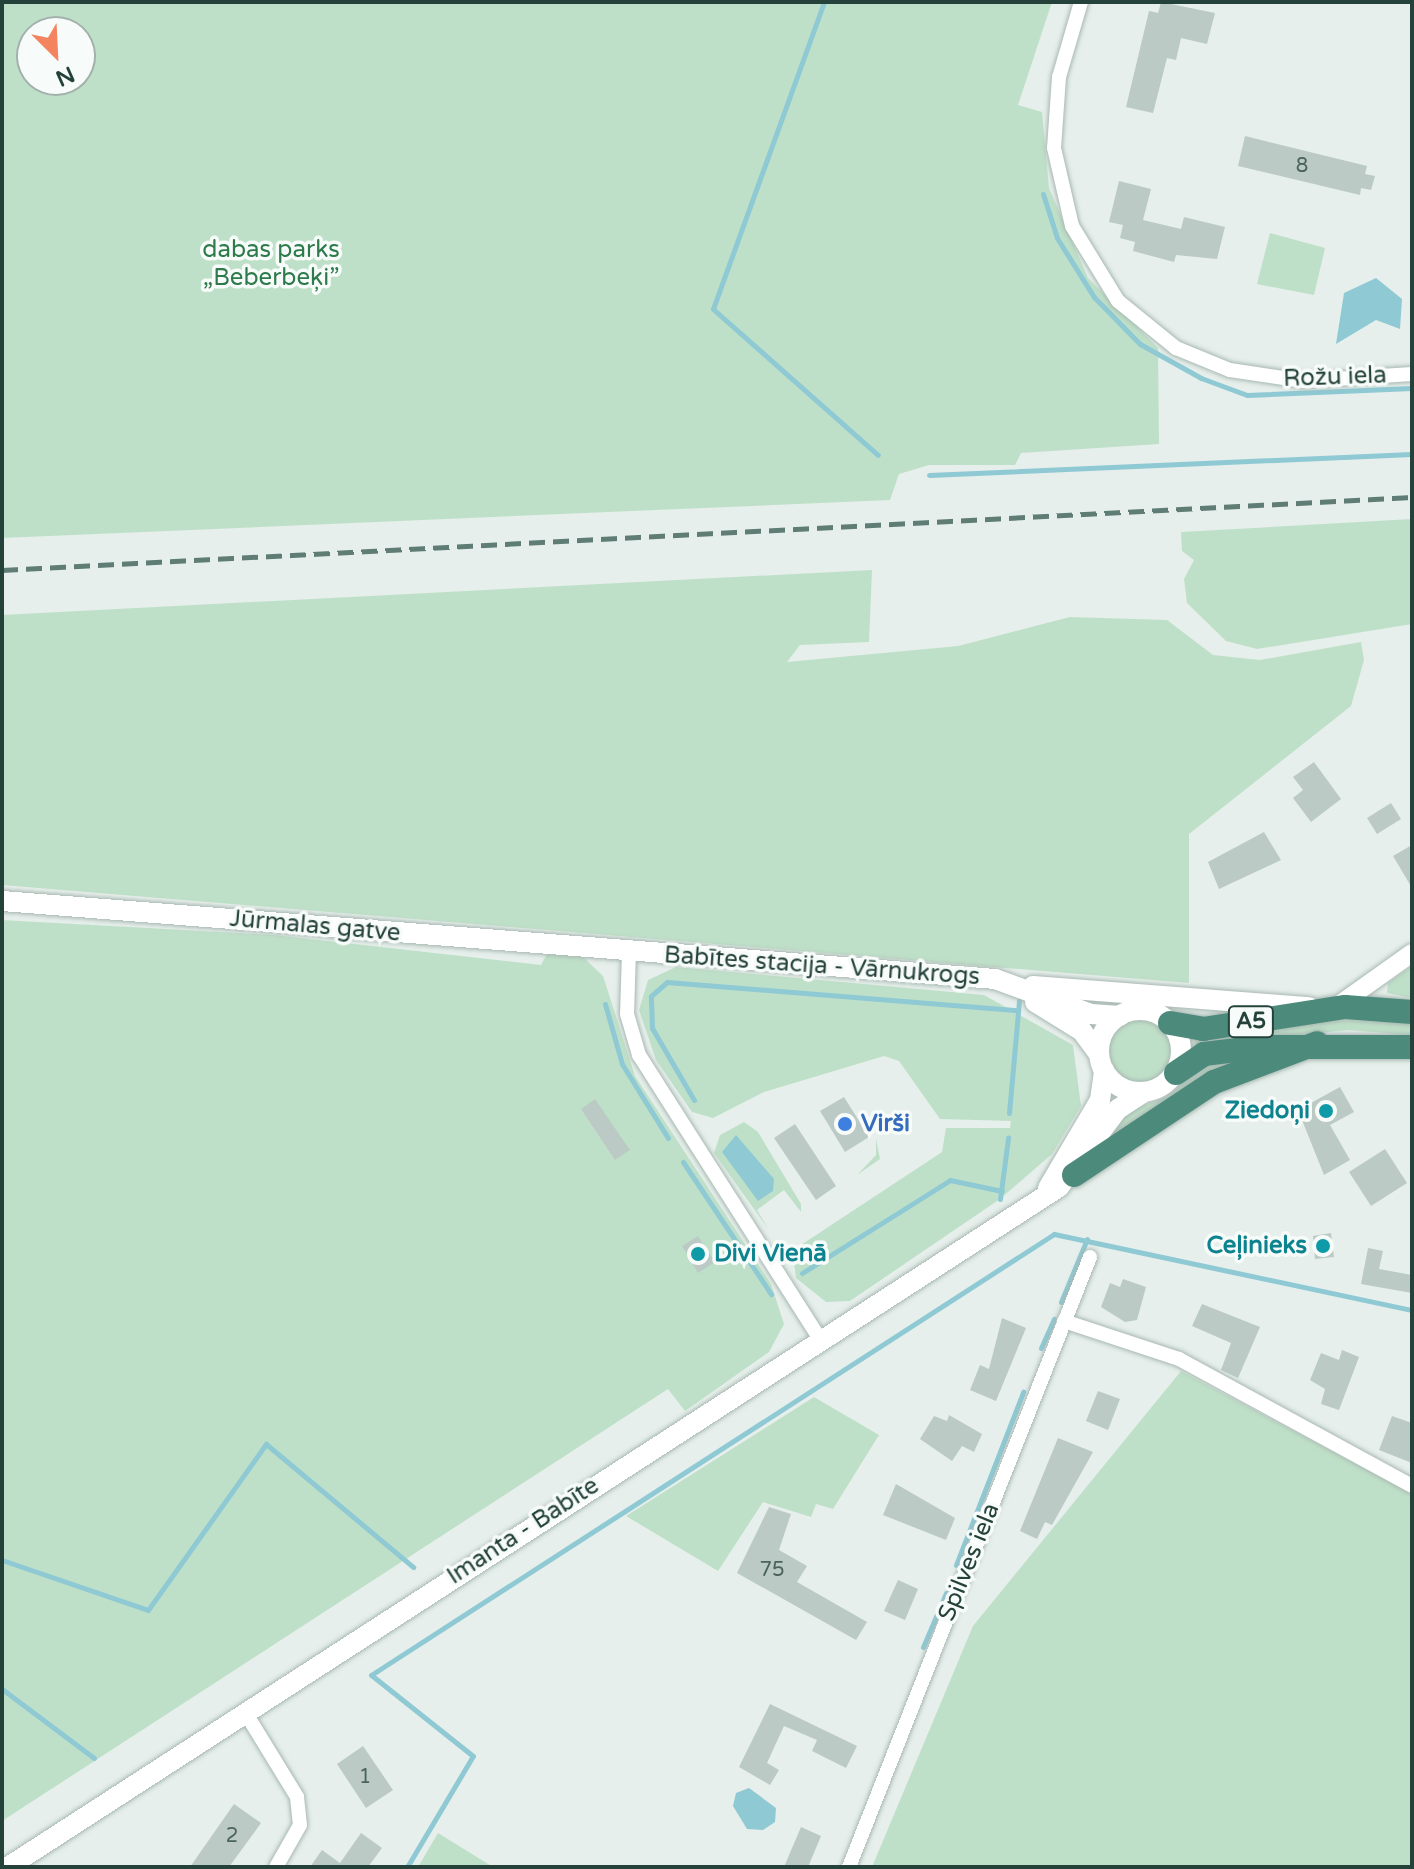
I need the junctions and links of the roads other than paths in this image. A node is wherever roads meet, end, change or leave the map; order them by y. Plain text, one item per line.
1 (1081, 2) edge
2 (1412, 374) edge
3 (2, 901) edge
4 (629, 952) junction
5 (1412, 953) edge
6 (1013, 985) junction
7 (1332, 1009) junction
8 (1412, 1012) edge
9 (1120, 1016) junction
10 (1170, 1023) junction
11 (1317, 1043) junction
12 (1412, 1047) edge
13 (1102, 1062) junction
14 (1176, 1073) junction
15 (1144, 1092) junction
16 (1074, 1175) junction
17 (1040, 1197) junction
18 (1090, 1257) dead end
19 (1064, 1321) junction
20 (820, 1339) junction
21 (1412, 1486) edge
22 (245, 1712) junction
23 (8, 1867) edge
24 (276, 1867) edge
25 (849, 1867) edge

1 - 2 street, Rožu iela
3 - 4 main road, Jūrmalas gatve
4 - 6 main road, Babītes stacija - Vārnukrogs
4 - 20 street
5 - 7 street
6 - 7 main road, A5
6 - 9 main road, Babītes stacija - Vārnukrogs
6 - 13 main road, Babītes stacija - Vārnukrogs
7 - 8 highway, A5
7 - 10 highway, A5
9 - 10 main road
9 - 13 main road
10 - 14 main road
11 - 12 highway, A5
11 - 14 highway, A5
11 - 16 highway
13 - 15 main road
13 - 17 main road, Imanta - Babīte
14 - 15 main road
15 - 16 main road, Imanta - Babīte
16 - 17 main road, Imanta - Babīte
17 - 20 main road, Imanta - Babīte
18 - 19 street, Spilves iela
19 - 21 street
19 - 25 street, Spilves iela
20 - 22 main road, Imanta - Babīte
22 - 23 main road, Imanta - Babīte
22 - 24 street

